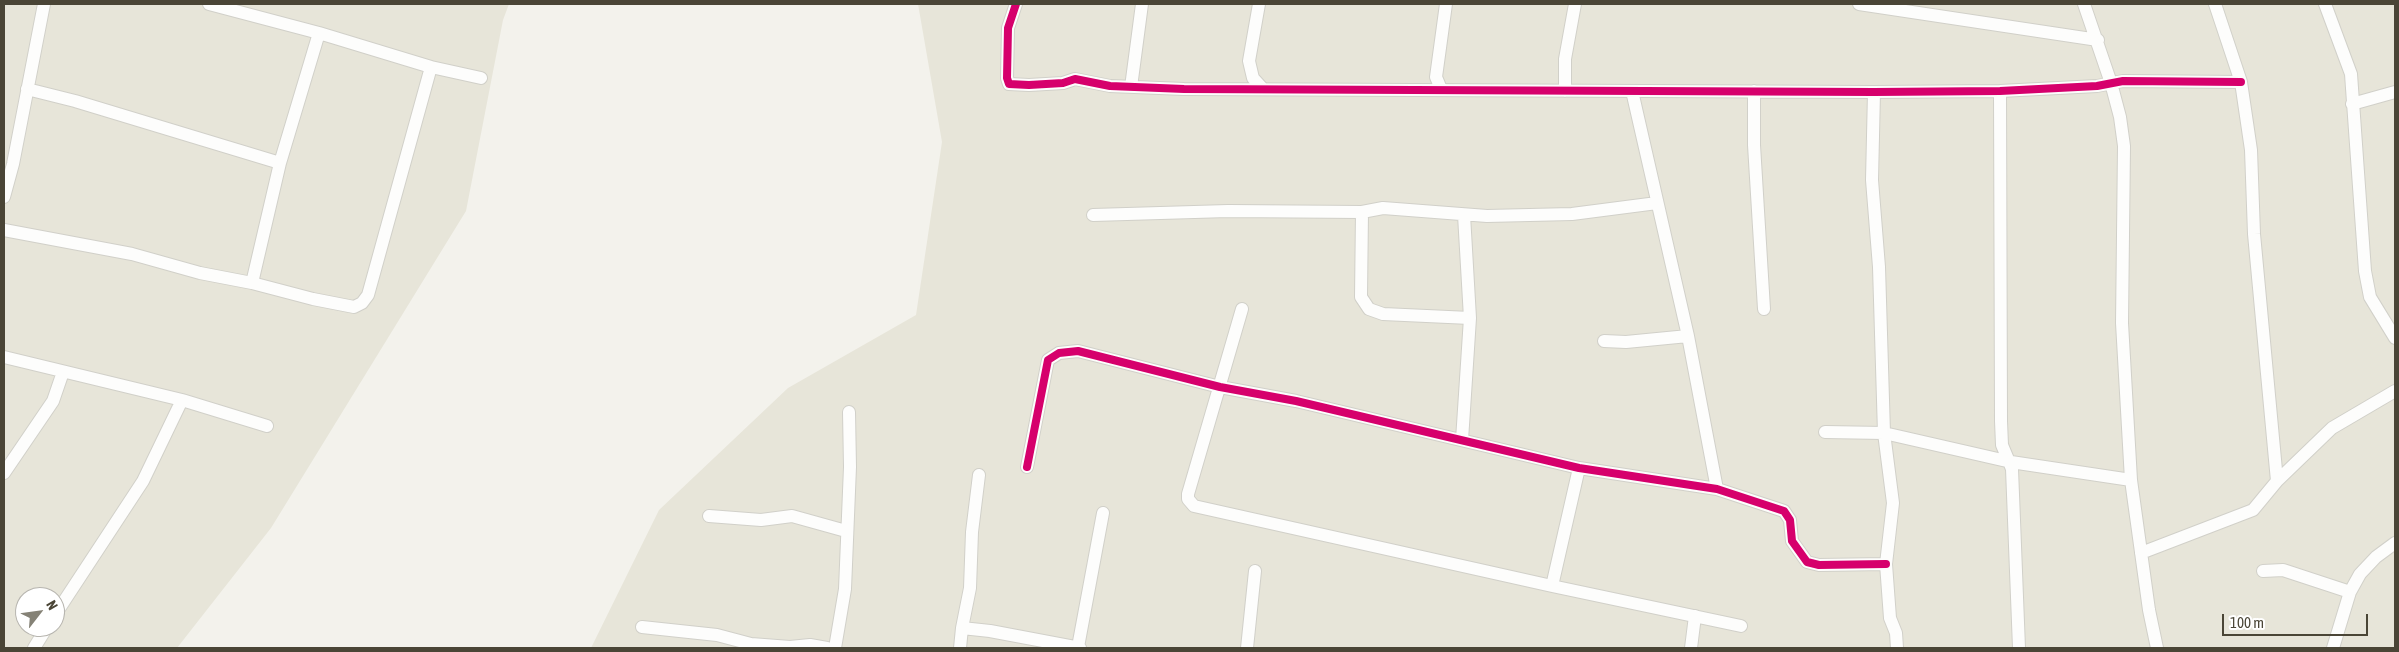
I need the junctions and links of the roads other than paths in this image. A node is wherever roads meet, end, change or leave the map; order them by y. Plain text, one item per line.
1 (44, 4) edge
2 (209, 4) edge
3 (1016, 4) edge
4 (1142, 4) edge
5 (1259, 4) edge
6 (1446, 4) edge
7 (1575, 4) edge
8 (1859, 4) edge
9 (2084, 4) edge
10 (2215, 4) edge
11 (2325, 4) edge
12 (319, 33) junction
13 (2098, 40) junction
14 (431, 67) junction
15 (481, 78) dead end
16 (2241, 82) junction
17 (2111, 83) junction
18 (1131, 87) junction
19 (27, 89) junction
20 (1263, 89) junction
21 (1441, 89) junction
22 (1565, 91) junction
23 (1632, 91) junction
24 (1754, 91) junction
25 (2000, 91) junction
26 (1874, 92) junction
27 (2395, 92) edge
28 (2352, 104) junction
29 (280, 163) junction
30 (4, 197) edge
31 (1657, 203) junction
32 (1362, 212) junction
33 (1093, 215) dead end
34 (1464, 215) junction
35 (4, 230) edge
36 (252, 283) junction
37 (1242, 309) dead end
38 (1764, 309) dead end
39 (1470, 318) junction
40 (1688, 336) junction
41 (2395, 338) edge
42 (1604, 341) dead end
43 (4, 357) edge
44 (63, 372) junction
45 (1220, 387) junction
46 (2395, 390) edge
47 (182, 400) junction
48 (849, 412) dead end
49 (267, 426) dead end
50 (1825, 432) dead end
51 (1884, 433) junction
52 (1462, 440) junction
53 (2011, 462) junction
54 (1027, 467) dead end
55 (1579, 468) junction
56 (4, 473) edge
57 (979, 475) dead end
58 (2131, 480) junction
59 (2277, 481) junction
60 (1717, 489) junction
61 (1103, 513) dead end
62 (709, 516) dead end
63 (846, 531) junction
64 (2395, 543) edge
65 (2141, 553) junction
66 (1886, 564) junction
67 (1255, 571) dead end
68 (2263, 571) dead end
69 (1552, 586) junction
70 (2350, 592) junction
71 (65, 600) edge
72 (1695, 616) junction
73 (642, 626) dead end
74 (1741, 626) dead end
75 (962, 628) junction
76 (41, 637) edge
77 (34, 648) edge
78 (827, 648) edge
79 (835, 648) edge
80 (960, 648) edge
81 (1079, 648) edge
82 (1247, 648) edge
83 (1691, 648) edge
84 (1897, 648) edge
85 (2019, 648) edge
86 (2157, 648) edge
87 (2333, 648) edge

1 - 19 street
2 - 12 street
3 - 18 street
4 - 18 street
5 - 20 street
6 - 21 street
7 - 22 street
8 - 13 street
9 - 13 street
10 - 16 street
11 - 28 street
12 - 14 street
12 - 29 street
13 - 17 street
14 - 15 street
14 - 36 street
16 - 17 street
16 - 59 street
17 - 25 street
17 - 58 street
18 - 20 street
19 - 29 street
19 - 30 street
20 - 21 street
21 - 22 street
22 - 23 street
23 - 24 street
23 - 31 street
24 - 26 street
24 - 38 street
25 - 26 street
25 - 53 street
26 - 51 street
27 - 28 street
28 - 41 street
29 - 36 street
31 - 34 street
31 - 40 street
32 - 33 street
32 - 34 street
32 - 39 street
34 - 39 street
35 - 36 street
37 - 45 street
39 - 52 street
40 - 42 street
40 - 60 street
43 - 44 street
44 - 47 street
44 - 56 street
45 - 52 street
45 - 54 street
45 - 69 street
46 - 59 street
47 - 49 street
47 - 71 street
48 - 63 street
50 - 51 street
51 - 53 street
51 - 66 street
52 - 55 street
53 - 58 street
53 - 85 street
55 - 60 street
55 - 69 street
57 - 75 street
58 - 65 street
59 - 65 street
60 - 66 street
61 - 81 street
62 - 63 street
63 - 79 street
64 - 70 street
65 - 86 street
66 - 84 street
67 - 82 street
68 - 70 street
69 - 72 street
70 - 87 street
72 - 74 street
72 - 83 street
73 - 78 street
75 - 80 street
75 - 81 street
76 - 77 street

